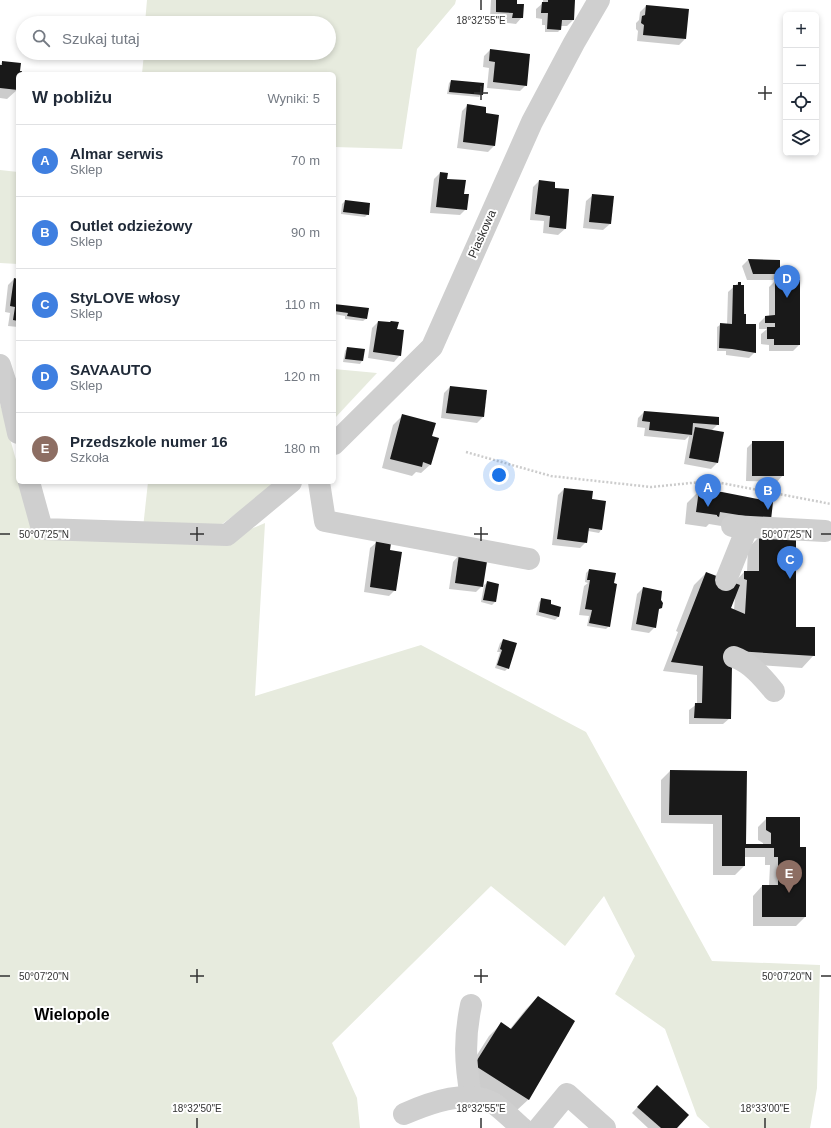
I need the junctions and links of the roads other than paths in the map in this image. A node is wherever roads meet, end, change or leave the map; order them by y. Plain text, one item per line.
1 (599, 0) edge
2 (0, 364) edge
3 (16, 424) edge
4 (336, 442) edge
5 (30, 484) edge
6 (289, 484) edge
7 (319, 484) edge
8 (825, 531) dead end
9 (529, 560) dead end
10 (726, 580) dead end
11 (734, 657) dead end
12 (774, 691) dead end
13 (471, 1005) dead end
14 (471, 1097) junction
15 (404, 1114) dead end
16 (522, 1128) edge
17 (539, 1128) edge
18 (605, 1128) edge

1 - 4 street, Piaskowa
2 - 3 street
5 - 6 street
7 - 9 street
8 - 10 street
11 - 12 street
13 - 14 street
14 - 15 street
14 - 16 street
17 - 18 street

